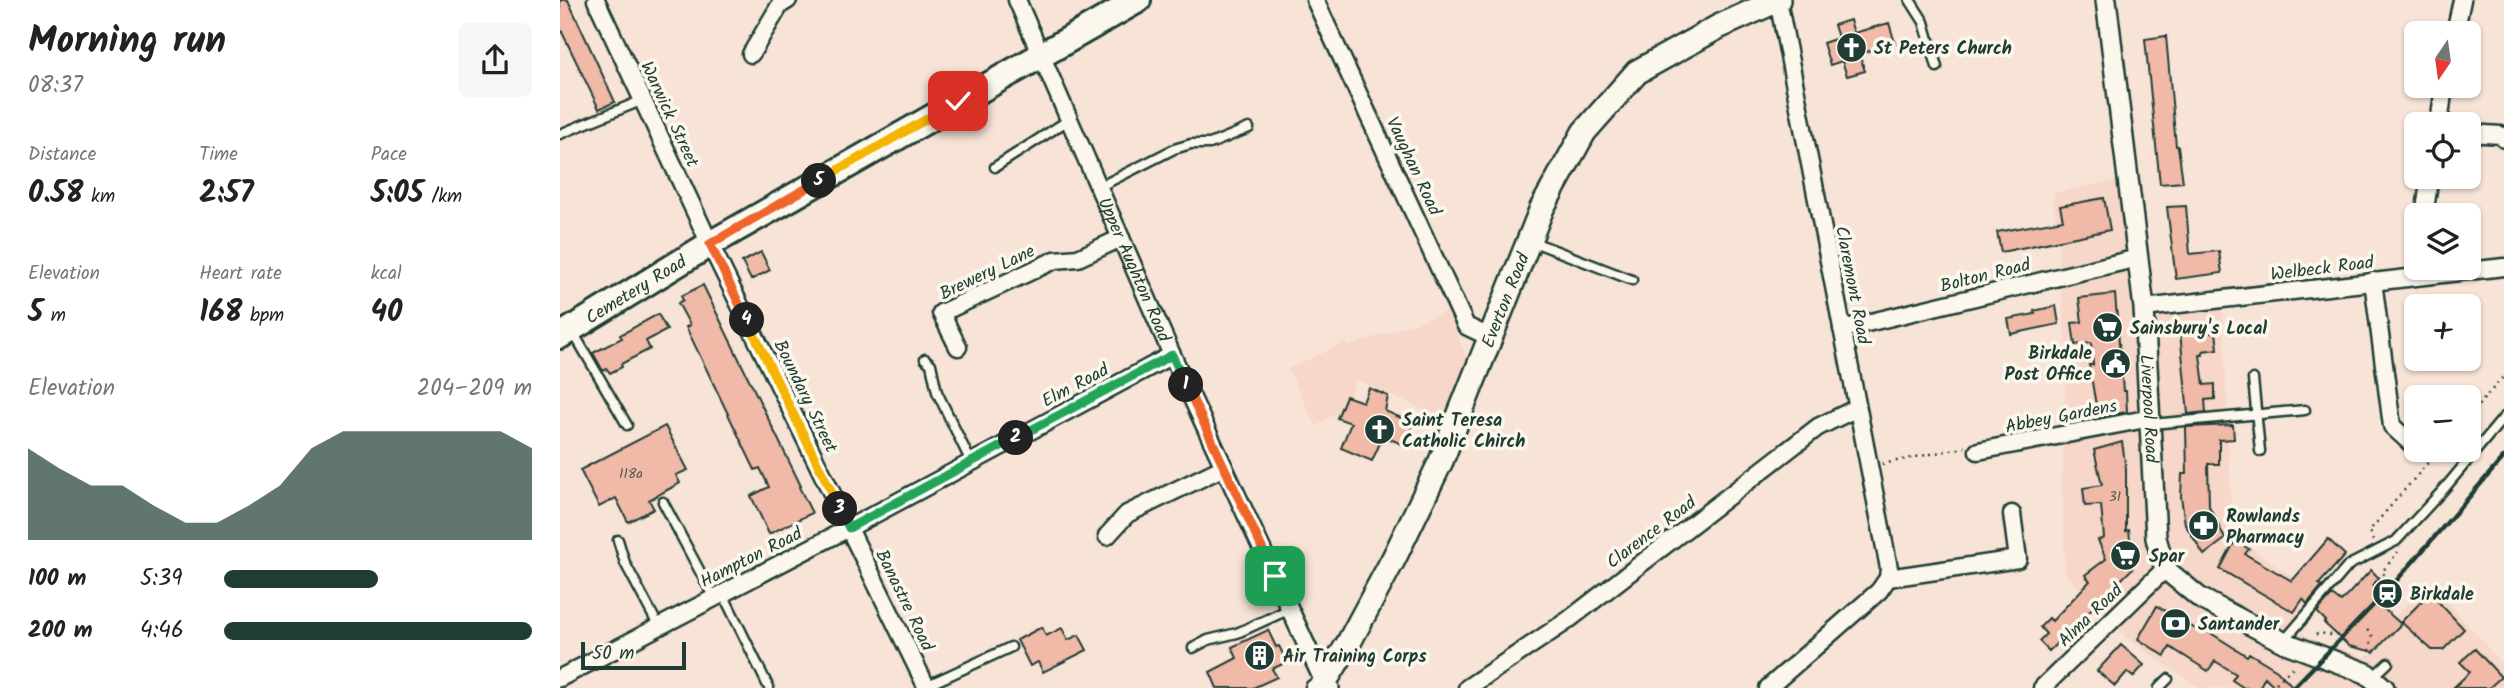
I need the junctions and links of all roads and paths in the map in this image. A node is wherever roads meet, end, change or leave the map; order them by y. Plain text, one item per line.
1 (596, 0) edge
2 (1017, 0) edge
3 (1138, 0) edge
4 (1315, 0) edge
5 (1778, 0) edge
6 (1910, 0) edge
7 (2106, 0) edge
8 (2462, 0) edge
9 (781, 2) edge
10 (2458, 21) edge
11 (1041, 53) junction
12 (751, 54) dead end
13 (1937, 67) dead end
14 (643, 100) junction
15 (1070, 119) junction
16 (1249, 128) dead end
17 (560, 134) edge
18 (2481, 134) edge
19 (2504, 139) edge
20 (995, 167) dead end
21 (1099, 187) junction
22 (1121, 238) junction
23 (1529, 240) junction
24 (710, 244) junction
25 (2138, 258) junction
26 (2504, 267) edge
27 (2481, 268) edge
28 (2404, 272) edge
29 (1632, 280) dead end
30 (2373, 281) junction
31 (2144, 308) junction
32 (1842, 329) junction
33 (566, 333) edge
34 (1489, 337) junction
35 (958, 347) dead end
36 (1172, 355) junction
37 (925, 359) dead end
38 (2504, 376) edge
39 (2253, 379) dead end
40 (2481, 402) edge
41 (1857, 408) junction
42 (2305, 410) dead end
43 (2257, 415) junction
44 (2504, 417) edge
45 (2151, 421) junction
46 (626, 425) dead end
47 (2404, 437) edge
48 (996, 449) joint
49 (1978, 451) joint
50 (2260, 451) dead end
51 (971, 462) junction
52 (2429, 462) edge
53 (1224, 467) junction
54 (1869, 467) junction
55 (663, 502) dead end
56 (2012, 514) dead end
57 (849, 528) junction
58 (2402, 534) junction
59 (1107, 536) dead end
60 (618, 540) dead end
61 (2376, 551) junction
62 (2165, 569) junction
63 (1888, 578) junction
64 (2389, 580) dead end
65 (718, 596) junction
66 (1290, 608) junction
67 (659, 627) junction
68 (2367, 630) dead end
69 (2337, 636) dead end
70 (2283, 642) junction
71 (2311, 645) junction
72 (1011, 647) dead end
73 (1193, 648) dead end
74 (2369, 655) dead end
75 (2388, 663) dead end
76 (560, 678) edge
77 (2168, 679) dead end
78 (2378, 683) edge
79 (1322, 686) edge
80 (927, 687) edge
81 (769, 688) edge
82 (1468, 688) edge
83 (1768, 688) edge
84 (2042, 688) edge
85 (2159, 688) edge
86 (2272, 688) edge

1 - 14 street, Warwick Street
2 - 11 street, Upper Aughton Road
3 - 11 main road, Cemetery Road
4 - 34 street, Vaughan Road
5 - 23 main road, Everton Road
5 - 32 street, Claremont Road
6 - 13 lane
7 - 25 street, Liverpool Road
8 - 10 street
9 - 12 street
11 - 15 street, Upper Aughton Road
11 - 24 main road, Cemetery Road
14 - 17 lane
14 - 24 street, Warwick Street
15 - 20 lane
15 - 21 street, Upper Aughton Road
16 - 21 lane
18 - 19 street
21 - 22 street, Upper Aughton Road
22 - 35 street, Brewery Lane
22 - 36 street, Upper Aughton Road
23 - 29 lane
23 - 34 main road, Everton Road
24 - 33 main road, Cemetery Road
24 - 57 street, Boundary Street
25 - 31 street, Liverpool Road
25 - 32 street, Bolton Road
26 - 27 street, Welbeck Road
28 - 30 street, Welbeck Road
30 - 31 street, Welbeck Road
30 - 47 street
31 - 45 street, Liverpool Road
32 - 41 street, Claremont Road
33 - 46 lane
34 - 79 main road, Everton Road
36 - 48 street, Elm Road
36 - 53 street, Upper Aughton Road
37 - 51 lane
38 - 40 path
39 - 43 lane
41 - 54 street, Claremont Road
41 - 82 street, Clarence Road
42 - 43 lane
43 - 45 lane
43 - 50 lane
44 - 58 lane
45 - 49 street, Abbey Gardens
45 - 62 street, Liverpool Road
48 - 51 street, Hampton Road
49 - 54 path
51 - 57 street, Hampton Road
52 - 61 path
53 - 59 street
53 - 66 street, Upper Aughton Road
54 - 63 street, Claremont Road
55 - 65 lane
56 - 63 street
57 - 65 street, Hampton Road
57 - 80 street, Banastre Road
58 - 61 lane
58 - 64 path
60 - 67 lane
61 - 70 lane
62 - 70 street
62 - 84 street, Alma Road
63 - 83 street
65 - 67 street, Hampton Road
65 - 81 lane
66 - 73 lane
66 - 79 street, Upper Aughton Road
67 - 76 street, Hampton Road
68 - 74 path
69 - 71 path
70 - 71 street
71 - 78 street
71 - 86 path
72 - 80 lane
75 - 78 lane
77 - 85 lane

